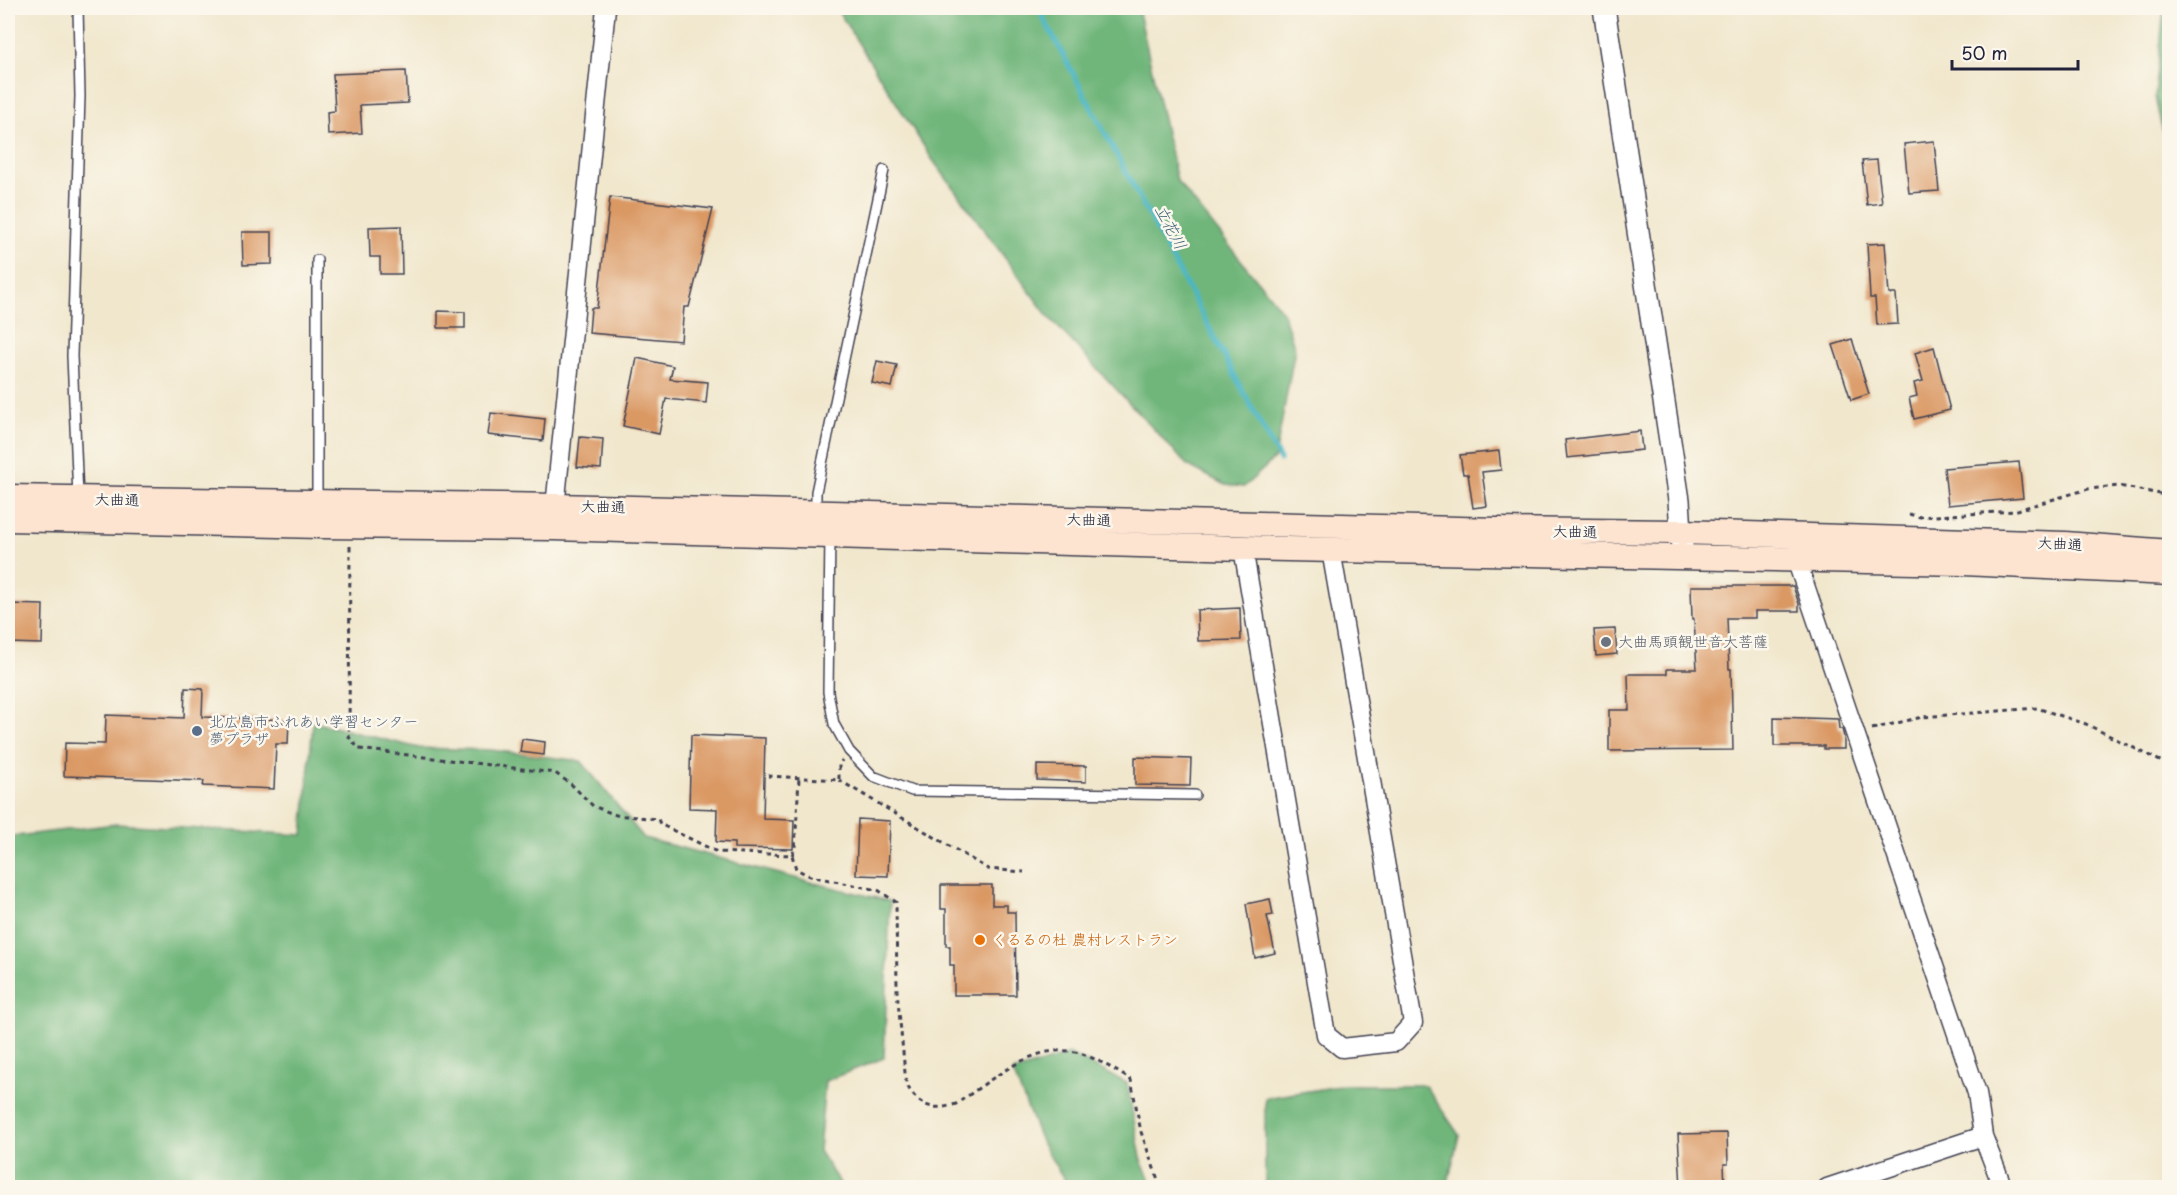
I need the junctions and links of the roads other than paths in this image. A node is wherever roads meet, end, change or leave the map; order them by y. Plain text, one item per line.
1 (78, 8) edge
2 (606, 8) edge
3 (1604, 8) edge
4 (884, 170) dead end
5 (317, 260) dead end
6 (8, 497) edge
7 (317, 502) junction
8 (78, 510) junction
9 (554, 517) junction
10 (8, 519) edge
11 (823, 524) junction
12 (1681, 532) junction
13 (1243, 548) junction
14 (1331, 550) junction
15 (2169, 552) edge
16 (1683, 557) junction
17 (1796, 559) junction
18 (2169, 573) edge
19 (1195, 795) dead end
20 (1983, 1136) junction
21 (1827, 1188) edge
22 (2003, 1188) edge

1 - 8 lane
2 - 9 street
3 - 12 street
4 - 11 lane
5 - 7 lane
6 - 8 main road, 大曲通
7 - 8 main road, 大曲通
7 - 9 main road, 大曲通
8 - 9 main road, 大曲通
8 - 10 main road, 大曲通
9 - 11 main road, 大曲通
11 - 12 main road, 大曲通
11 - 13 main road, 大曲通
11 - 19 lane
12 - 15 main road, 大曲通
12 - 16 street
13 - 14 main road, 大曲通
13 - 14 street
14 - 16 main road, 大曲通
16 - 17 main road, 大曲通
17 - 18 main road, 大曲通
17 - 20 street
20 - 21 street
20 - 22 street

